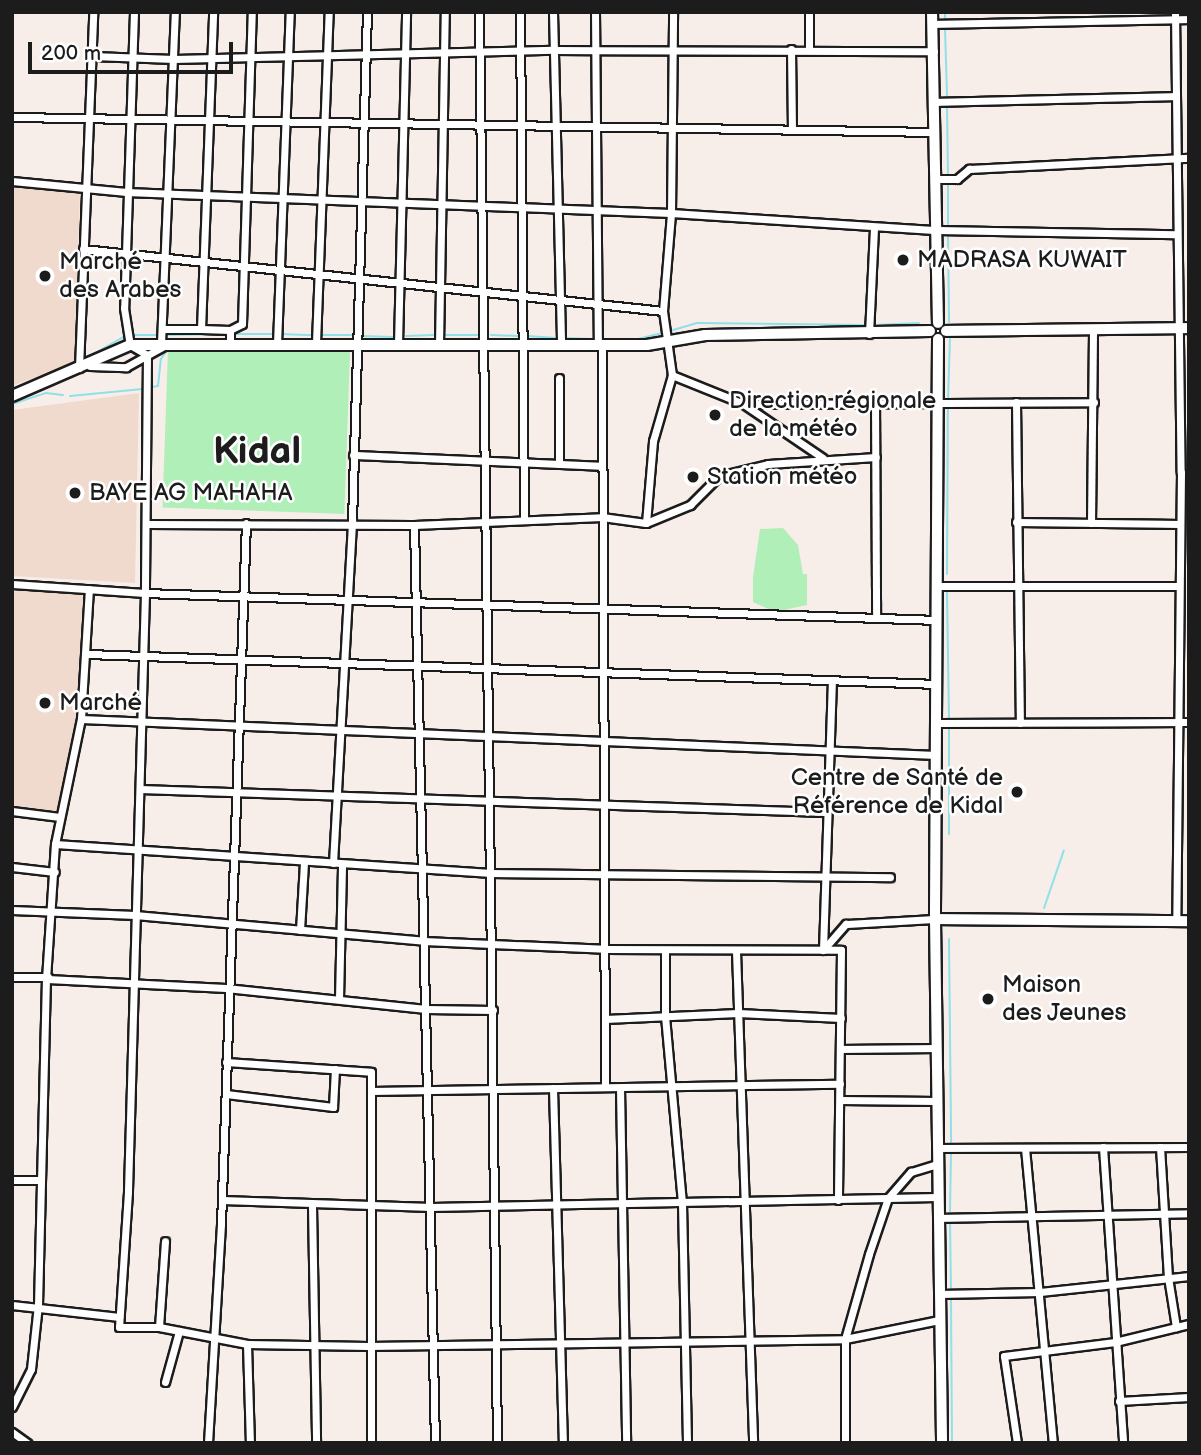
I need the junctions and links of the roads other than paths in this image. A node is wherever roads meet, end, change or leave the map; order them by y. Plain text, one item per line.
1 (93, 12) edge
2 (134, 12) edge
3 (175, 12) edge
4 (214, 12) edge
5 (252, 12) edge
6 (290, 12) edge
7 (329, 12) edge
8 (367, 12) edge
9 (406, 12) edge
10 (445, 12) edge
11 (479, 12) edge
12 (520, 12) edge
13 (553, 12) edge
14 (594, 12) edge
15 (673, 12) edge
16 (809, 12) edge
17 (932, 12) edge
18 (1175, 16) edge
19 (1189, 19) edge
20 (933, 24) junction
21 (808, 48) junction
22 (791, 49) junction
23 (554, 50) junction
24 (673, 50) junction
25 (480, 51) junction
26 (520, 51) junction
27 (934, 51) junction
28 (445, 52) junction
29 (595, 52) junction
30 (404, 53) junction
31 (366, 54) junction
32 (330, 55) junction
33 (92, 56) junction
34 (288, 56) junction
35 (132, 57) junction
36 (251, 57) junction
37 (212, 58) junction
38 (174, 59) junction
39 (1176, 96) junction
40 (935, 102) junction
41 (12, 117) edge
42 (88, 121) junction
43 (130, 121) junction
44 (171, 121) junction
45 (209, 121) junction
46 (248, 121) junction
47 (284, 121) junction
48 (327, 123) junction
49 (363, 124) junction
50 (402, 125) junction
51 (520, 125) junction
52 (443, 126) junction
53 (481, 127) junction
54 (558, 127) junction
55 (673, 128) junction
56 (792, 128) junction
57 (597, 130) junction
58 (934, 132) junction
59 (1177, 158) junction
60 (1189, 158) edge
61 (936, 179) junction
62 (12, 181) edge
63 (84, 188) junction
64 (126, 192) junction
65 (165, 193) junction
66 (205, 195) junction
67 (246, 197) junction
68 (280, 198) junction
69 (322, 200) junction
70 (360, 201) junction
71 (402, 203) junction
72 (442, 204) junction
73 (480, 206) junction
74 (522, 207) junction
75 (558, 209) junction
76 (598, 211) junction
77 (671, 213) junction
78 (874, 227) junction
79 (937, 230) junction
80 (1176, 234) junction
81 (83, 249) junction
82 (126, 253) junction
83 (163, 257) junction
84 (204, 262) junction
85 (241, 266) junction
86 (279, 270) junction
87 (320, 275) junction
88 (357, 279) junction
89 (398, 283) junction
90 (440, 288) junction
91 (482, 292) junction
92 (522, 296) junction
93 (559, 300) junction
94 (598, 305) junction
95 (663, 312) junction
96 (1184, 328) edge
97 (162, 329) junction
98 (1094, 329) junction
99 (201, 330) junction
100 (230, 330) junction
101 (935, 331) junction
102 (869, 334) junction
103 (670, 340) junction
104 (166, 343) junction
105 (230, 343) junction
106 (277, 344) junction
107 (316, 344) junction
108 (355, 344) junction
109 (398, 344) junction
110 (439, 344) junction
111 (482, 344) junction
112 (522, 344) junction
113 (561, 344) junction
114 (130, 345) junction
115 (600, 345) junction
116 (148, 355) junction
117 (90, 366) junction
118 (78, 371) junction
119 (672, 375) junction
120 (559, 378) dead end
121 (12, 396) edge
122 (937, 401) junction
123 (876, 402) junction
124 (1016, 402) junction
125 (1094, 402) junction
126 (744, 404) junction
127 (353, 455) junction
128 (876, 457) junction
129 (823, 458) junction
130 (484, 461) junction
131 (523, 463) junction
132 (559, 464) junction
133 (602, 466) junction
134 (603, 517) junction
135 (524, 518) junction
136 (486, 519) junction
137 (352, 522) junction
138 (1017, 522) junction
139 (246, 523) junction
140 (646, 523) junction
141 (1091, 523) junction
142 (146, 524) junction
143 (1180, 524) junction
144 (414, 525) junction
145 (12, 584) edge
146 (936, 586) junction
147 (1018, 586) junction
148 (1179, 586) junction
149 (89, 589) junction
150 (145, 593) junction
151 (244, 596) junction
152 (345, 600) junction
153 (416, 603) junction
154 (487, 605) junction
155 (603, 608) junction
156 (876, 616) junction
157 (936, 620) junction
158 (87, 654) junction
159 (144, 659) junction
160 (241, 662) junction
161 (342, 665) junction
162 (418, 667) junction
163 (488, 670) junction
164 (603, 673) junction
165 (832, 682) junction
166 (936, 684) junction
167 (81, 719) junction
168 (142, 722) junction
169 (1176, 722) junction
170 (1189, 722) edge
171 (937, 723) junction
172 (1020, 723) junction
173 (238, 726) junction
174 (339, 730) junction
175 (420, 734) junction
176 (489, 736) junction
177 (603, 741) junction
178 (828, 751) junction
179 (936, 755) junction
180 (140, 789) junction
181 (234, 793) junction
182 (336, 797) junction
183 (422, 800) junction
184 (490, 802) junction
185 (601, 806) junction
186 (12, 811) edge
187 (825, 812) junction
188 (60, 817) junction
189 (55, 844) junction
190 (138, 852) junction
191 (231, 857) junction
192 (304, 862) junction
193 (333, 863) junction
194 (342, 864) junction
195 (12, 867) edge
196 (424, 869) junction
197 (55, 872) junction
198 (491, 873) junction
199 (601, 875) junction
200 (890, 877) dead end
201 (824, 878) junction
202 (12, 910) edge
203 (53, 910) junction
204 (135, 915) junction
205 (934, 919) junction
206 (1189, 921) edge
207 (1175, 922) junction
208 (229, 924) junction
209 (300, 930) junction
210 (342, 934) junction
211 (424, 941) junction
212 (492, 945) junction
213 (604, 950) junction
214 (823, 950) junction
215 (664, 951) junction
216 (736, 951) junction
217 (12, 977) edge
218 (48, 978) junction
219 (132, 984) junction
220 (226, 988) junction
221 (339, 999) junction
222 (426, 1009) junction
223 (493, 1010) junction
224 (738, 1013) junction
225 (665, 1016) junction
226 (605, 1018) junction
227 (841, 1018) junction
228 (935, 1048) junction
229 (842, 1049) junction
230 (226, 1062) junction
231 (335, 1069) junction
232 (840, 1084) junction
233 (605, 1086) junction
234 (672, 1086) junction
235 (742, 1086) junction
236 (553, 1088) junction
237 (620, 1088) junction
238 (494, 1089) junction
239 (371, 1091) junction
240 (429, 1091) junction
241 (226, 1094) junction
242 (840, 1100) junction
243 (936, 1101) junction
244 (1103, 1147) junction
245 (1160, 1147) junction
246 (1189, 1147) edge
247 (937, 1148) junction
248 (1025, 1148) junction
249 (937, 1164) junction
250 (12, 1180) edge
251 (40, 1180) junction
252 (937, 1196) junction
253 (888, 1198) junction
254 (222, 1200) junction
255 (838, 1200) junction
256 (622, 1202) junction
257 (559, 1203) junction
258 (682, 1203) junction
259 (745, 1203) junction
260 (372, 1205) junction
261 (494, 1205) junction
262 (312, 1206) junction
263 (431, 1207) junction
264 (1189, 1213) edge
265 (1164, 1214) junction
266 (1105, 1215) junction
267 (1034, 1216) junction
268 (939, 1218) junction
269 (166, 1241) dead end
270 (1189, 1276) edge
271 (1168, 1277) junction
272 (1110, 1286) junction
273 (1041, 1292) junction
274 (939, 1294) junction
275 (12, 1305) edge
276 (38, 1305) junction
277 (119, 1317) junction
278 (939, 1320) junction
279 (1189, 1324) edge
280 (159, 1327) junction
281 (1176, 1327) junction
282 (179, 1331) junction
283 (212, 1339) junction
284 (845, 1339) junction
285 (623, 1341) junction
286 (685, 1341) junction
287 (750, 1341) junction
288 (497, 1342) junction
289 (1115, 1342) junction
290 (561, 1343) junction
291 (247, 1344) junction
292 (312, 1345) junction
293 (432, 1345) junction
294 (368, 1346) junction
295 (1047, 1350) junction
296 (165, 1382) dead end
297 (1189, 1397) edge
298 (1119, 1401) junction
299 (12, 1407) edge
300 (12, 1432) edge
301 (27, 1443) edge
302 (208, 1443) edge
303 (250, 1443) edge
304 (316, 1443) edge
305 (371, 1443) edge
306 (435, 1443) edge
307 (497, 1443) edge
308 (563, 1443) edge
309 (626, 1443) edge
310 (687, 1443) edge
311 (753, 1443) edge
312 (845, 1443) edge
313 (942, 1443) edge
314 (1017, 1443) edge
315 (1052, 1443) edge
316 (1123, 1443) edge

1 - 33 street
2 - 35 street
3 - 38 street
4 - 37 street
5 - 36 street
6 - 34 street
7 - 32 street
8 - 31 street
9 - 30 street
10 - 28 street
11 - 25 street
12 - 26 street
13 - 23 street
14 - 29 street
15 - 24 street
16 - 21 street
17 - 20 street
18 - 19 street
18 - 20 street
18 - 39 street
20 - 27 street
21 - 22 street
21 - 27 street
22 - 24 street
22 - 56 street
23 - 26 street
23 - 29 street
23 - 54 street
24 - 29 street
24 - 55 street
25 - 26 street
25 - 28 street
25 - 53 street
26 - 51 street
27 - 40 street
28 - 30 street
28 - 52 street
29 - 57 street
30 - 31 street
30 - 50 street
31 - 32 street
31 - 49 street
32 - 34 street
32 - 48 street
33 - 35 street
33 - 42 street
34 - 36 street
34 - 47 street
35 - 38 street
35 - 43 street
36 - 37 street
36 - 46 street
37 - 38 street
37 - 45 street
38 - 44 street
39 - 40 street
39 - 59 street
40 - 58 street
41 - 42 street
42 - 43 street
42 - 63 street
43 - 44 street
43 - 64 street
44 - 45 street
44 - 65 street
45 - 46 street
45 - 66 street
46 - 47 street
46 - 67 street
47 - 48 street
47 - 68 street
48 - 49 street
48 - 69 street
49 - 50 street
49 - 70 street
50 - 52 street
50 - 71 street
51 - 53 street
51 - 54 street
51 - 74 street
52 - 53 street
52 - 72 street
53 - 73 street
54 - 57 street
54 - 75 street
55 - 56 street
55 - 57 street
55 - 77 street
56 - 58 street
57 - 76 street
58 - 61 street
59 - 60 street
59 - 61 street
59 - 80 street
61 - 79 street
62 - 63 street
63 - 64 street
63 - 81 street
64 - 65 street
64 - 82 street
65 - 66 street
65 - 83 street
66 - 67 street
66 - 84 street
67 - 68 street
67 - 85 street
68 - 69 street
68 - 86 street
69 - 70 street
69 - 87 street
70 - 71 street
70 - 88 street
71 - 72 street
71 - 89 street
72 - 73 street
72 - 90 street
73 - 74 street
73 - 91 street
74 - 75 street
74 - 92 street
75 - 76 street
75 - 93 street
76 - 77 street
76 - 94 street
77 - 78 street
77 - 95 street
78 - 79 street
78 - 102 street
79 - 80 street
79 - 101 street
80 - 96 street
81 - 82 street
81 - 118 street
82 - 83 street
82 - 114 street
83 - 84 street
83 - 97 street
84 - 85 street
84 - 99 street
85 - 86 street
85 - 100 street
86 - 87 street
86 - 106 street
87 - 88 street
87 - 107 street
88 - 89 street
88 - 108 street
89 - 90 street
89 - 109 street
90 - 91 street
90 - 110 street
91 - 92 street
91 - 111 street
92 - 93 street
92 - 112 street
93 - 94 street
93 - 113 street
94 - 95 street
94 - 115 street
95 - 103 street
96 - 98 street
96 - 143 street
97 - 99 street
97 - 104 street
98 - 101 street
98 - 125 street
99 - 100 street
100 - 105 street
101 - 102 main road
101 - 122 street
102 - 103 main road
103 - 115 main road
103 - 119 street
104 - 105 main road
104 - 114 main road
104 - 116 street
105 - 106 main road
106 - 107 main road
107 - 108 main road
108 - 109 main road
108 - 127 street
109 - 110 main road
110 - 111 main road
111 - 112 main road
111 - 130 street
112 - 113 main road
112 - 131 street
113 - 115 main road
114 - 116 street
114 - 117 main road
115 - 133 street
116 - 117 street
116 - 142 street
117 - 118 main road
118 - 121 main road
119 - 126 street
119 - 140 street
120 - 132 street
122 - 123 street
122 - 124 street
122 - 146 street
123 - 126 street
123 - 128 street
124 - 125 street
124 - 138 street
125 - 141 street
126 - 129 street
127 - 130 street
127 - 137 street
128 - 129 street
128 - 156 street
129 - 140 street
130 - 131 street
130 - 136 street
131 - 132 street
131 - 135 street
132 - 133 street
133 - 134 street
134 - 135 street
134 - 140 street
134 - 155 street
135 - 136 street
136 - 144 street
136 - 154 street
137 - 139 street
137 - 144 street
137 - 152 street
138 - 141 street
138 - 147 street
139 - 142 street
139 - 151 street
141 - 143 street
142 - 150 street
143 - 148 street
144 - 153 street
145 - 149 street
146 - 147 street
146 - 157 street
147 - 148 street
147 - 172 street
148 - 169 street
149 - 150 street
149 - 158 street
150 - 151 street
150 - 159 street
151 - 152 street
151 - 160 street
152 - 153 street
152 - 161 street
153 - 154 street
153 - 162 street
154 - 155 street
154 - 163 street
155 - 156 street
155 - 164 street
156 - 157 street
157 - 166 street
158 - 159 street
158 - 167 street
159 - 160 street
159 - 168 street
160 - 161 street
160 - 173 street
161 - 162 street
161 - 174 street
162 - 163 street
162 - 175 street
163 - 164 street
163 - 176 street
164 - 165 street
164 - 177 street
165 - 166 street
165 - 178 street
166 - 171 street
167 - 168 street
167 - 188 street
168 - 173 street
168 - 180 street
169 - 170 street
169 - 172 street
169 - 207 street
171 - 172 street
171 - 179 street
173 - 174 street
173 - 181 street
174 - 175 street
174 - 182 street
175 - 176 street
175 - 183 street
176 - 177 street
176 - 184 street
177 - 178 street
177 - 185 street
178 - 179 street
178 - 187 street
179 - 205 street
180 - 181 street
180 - 190 street
181 - 182 street
181 - 191 street
182 - 183 street
182 - 193 street
183 - 184 street
183 - 196 street
184 - 185 street
184 - 198 street
185 - 187 street
185 - 199 street
186 - 188 street
187 - 201 street
188 - 189 street
189 - 190 street
189 - 197 street
190 - 191 street
190 - 204 street
191 - 192 street
191 - 208 street
192 - 193 street
192 - 209 street
193 - 194 street
194 - 196 street
194 - 210 street
195 - 197 street
196 - 198 street
196 - 211 street
197 - 203 street
198 - 199 street
198 - 212 street
199 - 201 street
199 - 213 street
200 - 201 street
201 - 214 street
202 - 203 street
203 - 204 street
203 - 218 street
204 - 208 street
204 - 219 street
205 - 207 street
205 - 214 street
205 - 228 street
206 - 207 street
208 - 209 street
208 - 220 street
209 - 210 street
210 - 211 street
210 - 221 street
211 - 212 street
211 - 222 street
212 - 213 street
212 - 223 street
213 - 215 street
213 - 226 street
214 - 216 street
214 - 227 street
215 - 216 street
215 - 225 street
216 - 224 street
217 - 218 street
218 - 219 street
218 - 251 street
219 - 220 street
219 - 277 street
220 - 221 street
220 - 230 street
221 - 222 street
222 - 223 street
222 - 240 street
223 - 238 street
224 - 225 street
224 - 227 street
224 - 235 street
225 - 226 street
225 - 234 street
226 - 233 street
227 - 229 street
228 - 229 street
228 - 243 street
229 - 232 street
230 - 231 street
230 - 241 street
231 - 239 street
231 - 241 street
232 - 235 street
232 - 242 street
233 - 236 street
233 - 237 street
234 - 235 street
234 - 237 street
234 - 258 street
235 - 259 street
236 - 238 street
236 - 257 street
237 - 256 street
238 - 240 street
238 - 261 street
239 - 240 street
239 - 260 street
240 - 263 street
241 - 254 street
242 - 243 street
242 - 255 street
243 - 247 street
244 - 245 street
244 - 248 street
244 - 266 street
245 - 246 street
245 - 265 street
247 - 248 street
247 - 249 street
248 - 267 street
249 - 252 street
249 - 253 street
250 - 251 street
251 - 276 street
252 - 253 street
252 - 268 street
253 - 255 street
253 - 284 street
254 - 262 street
254 - 283 street
255 - 259 street
256 - 257 street
256 - 258 street
256 - 285 street
257 - 261 street
257 - 290 street
258 - 259 street
258 - 286 street
259 - 287 street
260 - 262 street
260 - 263 street
260 - 294 street
261 - 263 street
261 - 288 street
262 - 292 street
263 - 293 street
264 - 265 street
265 - 266 street
265 - 271 street
266 - 267 street
266 - 272 street
267 - 268 street
267 - 273 street
268 - 274 street
269 - 280 street
270 - 271 street
271 - 272 street
271 - 281 street
272 - 273 street
272 - 289 street
273 - 274 street
273 - 295 street
274 - 278 street
275 - 276 street
276 - 277 street
276 - 299 street
277 - 280 street
278 - 284 street
278 - 313 street
279 - 281 street
280 - 282 street
281 - 289 street
282 - 283 street
282 - 296 street
283 - 291 street
283 - 302 street
284 - 287 street
284 - 312 street
285 - 286 street
285 - 290 street
285 - 309 street
286 - 287 street
286 - 310 street
287 - 311 street
288 - 290 street
288 - 293 street
288 - 307 street
289 - 295 street
289 - 298 street
290 - 308 street
291 - 292 street
291 - 303 street
292 - 294 street
292 - 304 street
293 - 294 street
293 - 306 street
294 - 305 street
295 - 314 street
295 - 315 street
297 - 298 street
298 - 316 street
300 - 301 street

